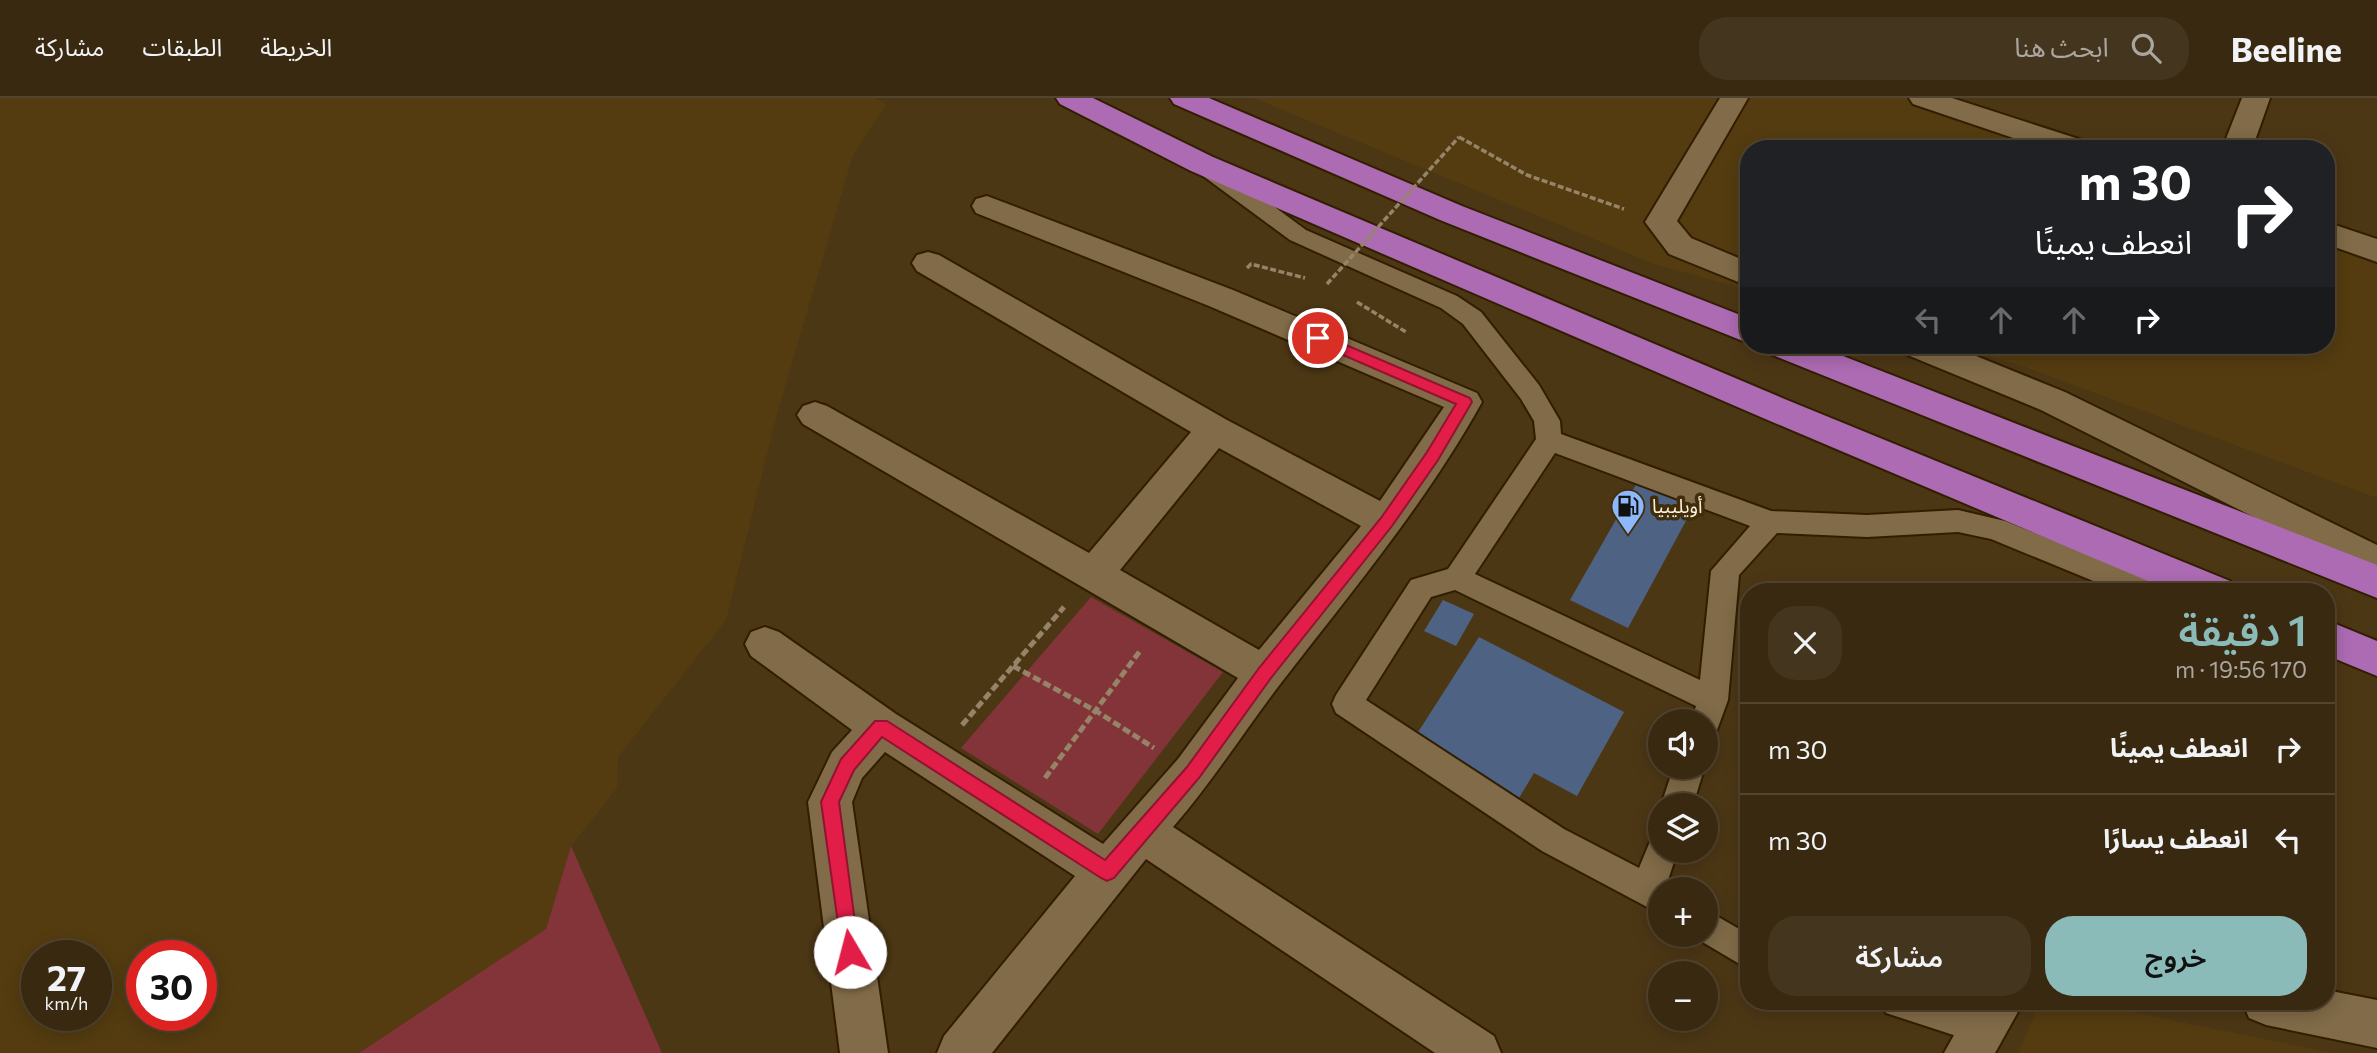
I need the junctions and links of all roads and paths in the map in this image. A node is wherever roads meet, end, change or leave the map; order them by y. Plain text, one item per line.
1 (1070, 98) edge
2 (1185, 98) edge
3 (1734, 98) edge
4 (1923, 98) edge
5 (2256, 98) edge
6 (1953, 102) edge
7 (2053, 140) edge
8 (2240, 140) edge
9 (1202, 164) junction
10 (987, 206) dead end
11 (1661, 222) junction
12 (2335, 236) edge
13 (2377, 251) edge
14 (928, 264) dead end
15 (1244, 271) dead end
16 (1740, 272) edge
17 (1327, 284) junction
18 (1338, 290) dead end
19 (1348, 297) dead end
20 (1740, 328) edge
21 (1412, 335) dead end
22 (1805, 354) edge
23 (1939, 354) edge
24 (815, 415) dead end
25 (1214, 429) junction
26 (1549, 440) junction
27 (1387, 522) junction
28 (1770, 522) junction
29 (2377, 562) edge
30 (1094, 574) junction
31 (1457, 578) junction
32 (2377, 582) edge
33 (2129, 583) edge
34 (2194, 583) edge
35 (1164, 618) junction
36 (2335, 642) edge
37 (765, 643) dead end
38 (2377, 659) edge
39 (1013, 666) junction
40 (1265, 673) junction
41 (1708, 709) edge
42 (1710, 709) edge
43 (1096, 711) junction
44 (881, 726) junction
45 (932, 760) junction
46 (1193, 773) junction
47 (1017, 816) junction
48 (1143, 832) junction
49 (1107, 872) junction
50 (1648, 890) edge
51 (1718, 934) edge
52 (1740, 948) edge
53 (1927, 1010) edge
54 (2309, 1010) edge
55 (2377, 1024) edge
56 (1983, 1027) edge
57 (864, 1053) edge
58 (961, 1053) edge
59 (1477, 1053) edge

1 - 9 highway
2 - 20 highway
3 - 11 street
4 - 6 street
5 - 8 street
6 - 7 street
9 - 26 lane
9 - 34 highway
10 - 27 street
11 - 16 street
11 - 17 path, bridge
12 - 13 street
14 - 25 street
15 - 17 path
17 - 18 path
19 - 21 path
22 - 32 highway
23 - 29 street
24 - 30 street
25 - 27 street
25 - 30 street
26 - 28 lane
26 - 31 lane
27 - 40 street
28 - 33 lane
28 - 42 lane
30 - 35 street
30 - 39 path
31 - 41 lane
31 - 50 lane
35 - 40 street
35 - 43 path
36 - 38 highway
37 - 44 street
39 - 43 path
39 - 45 path
40 - 46 street
43 - 46 path
43 - 47 path
44 - 45 street
44 - 57 street
45 - 47 street
46 - 48 street
47 - 49 street
48 - 49 street
48 - 59 street
49 - 58 street
51 - 52 lane
53 - 56 lane
54 - 55 street

